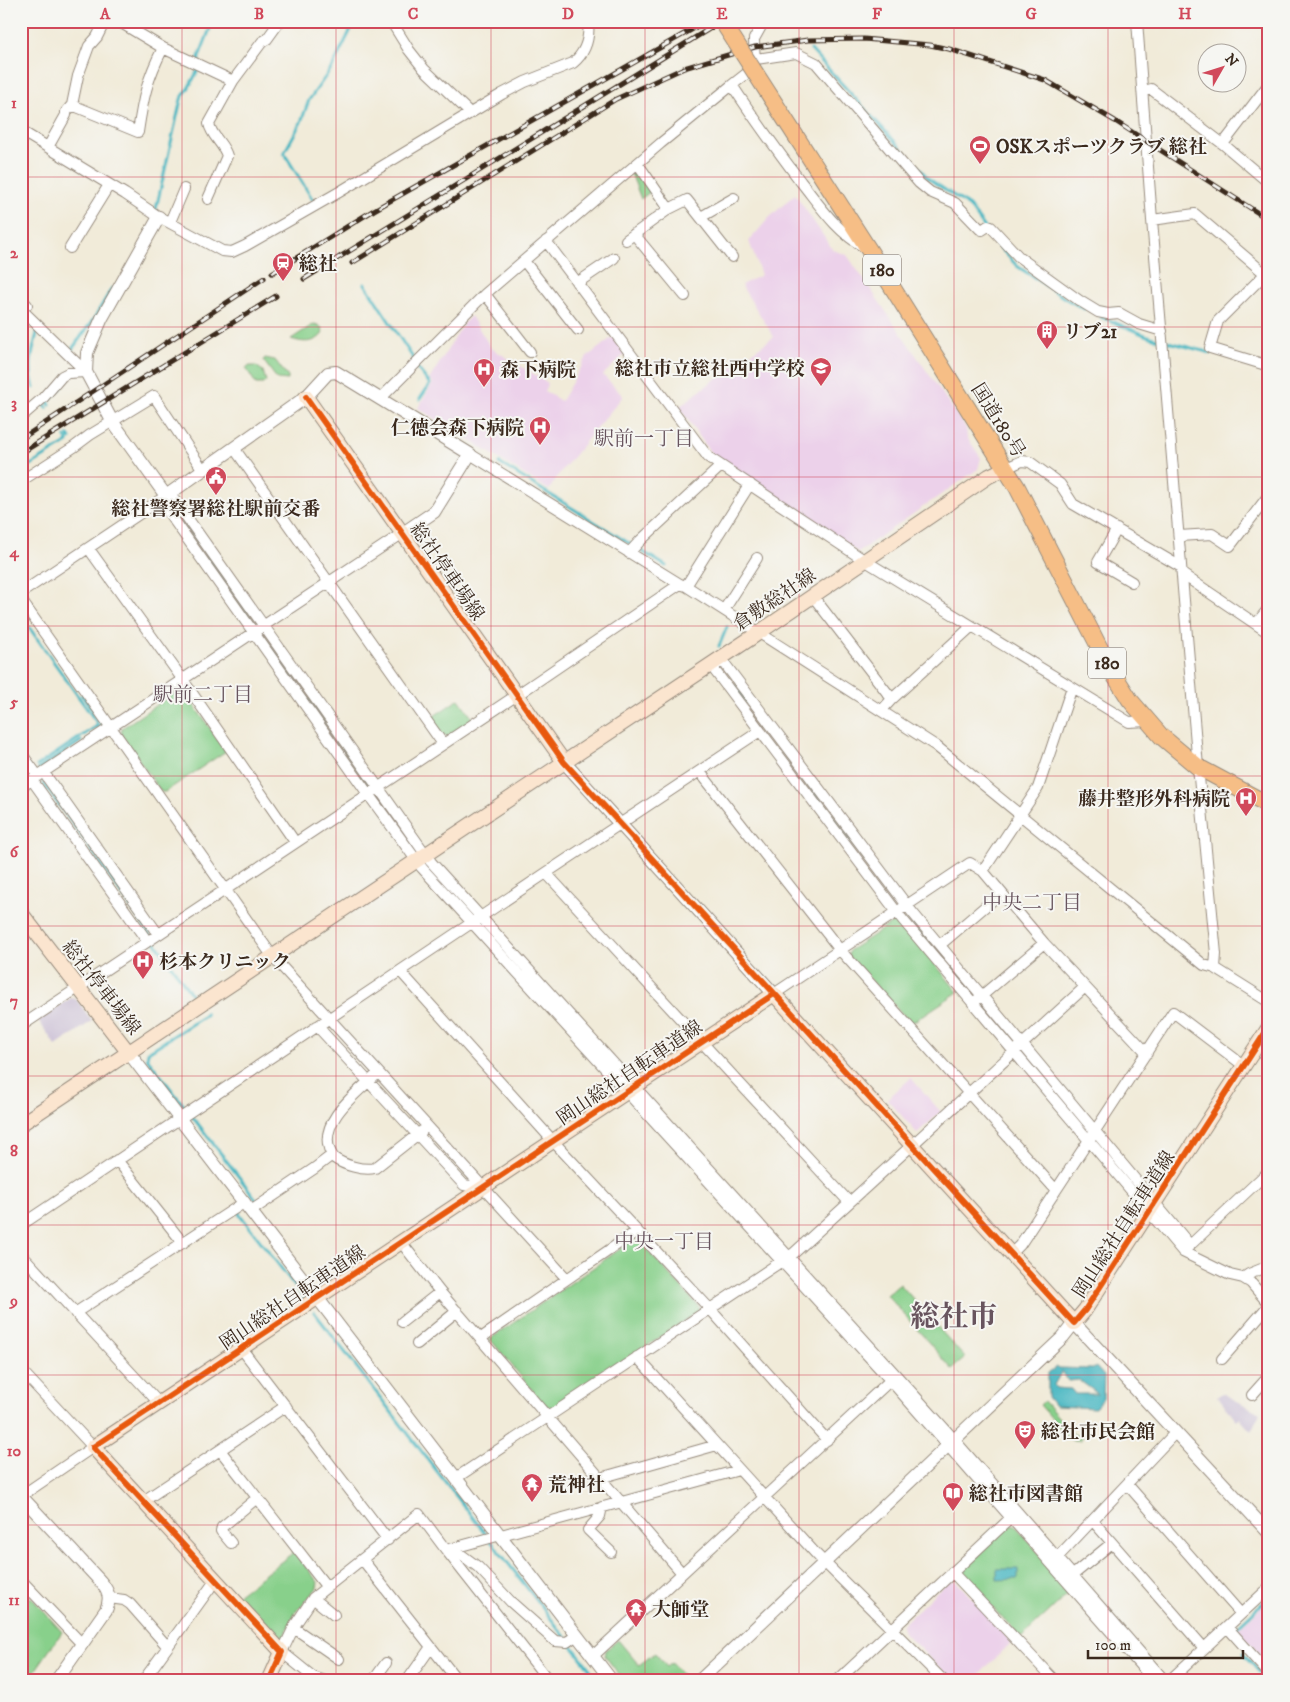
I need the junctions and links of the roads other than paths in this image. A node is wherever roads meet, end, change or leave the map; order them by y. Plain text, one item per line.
1 (105, 21) edge
2 (118, 21) edge
3 (280, 21) edge
4 (391, 21) edge
5 (588, 21) edge
6 (722, 21) edge
7 (764, 21) edge
8 (1137, 21) edge
9 (163, 48) junction
10 (756, 66) junction
11 (233, 81) junction
12 (1269, 84) edge
13 (732, 85) junction
14 (1143, 91) junction
15 (72, 105) junction
16 (469, 112) junction
17 (21, 131) edge
18 (1223, 144) junction
19 (48, 147) junction
20 (638, 164) junction
21 (1269, 183) edge
22 (109, 185) junction
23 (184, 189) dead end
24 (734, 198) dead end
25 (208, 199) dead end
26 (669, 209) junction
27 (701, 217) junction
28 (165, 219) junction
29 (841, 220) junction
30 (1152, 220) junction
31 (546, 241) junction
32 (70, 248) dead end
33 (732, 257) dead end
34 (614, 258) dead end
35 (524, 261) junction
36 (1267, 276) edge
37 (577, 283) junction
38 (485, 294) junction
39 (685, 296) dead end
40 (23, 305) edge
41 (578, 330) dead end
42 (1162, 333) junction
43 (530, 352) dead end
44 (1269, 366) edge
45 (86, 372) junction
46 (306, 397) junction
47 (380, 399) junction
48 (21, 417) edge
49 (112, 421) junction
50 (234, 448) junction
51 (470, 454) junction
52 (720, 466) junction
53 (1006, 468) junction
54 (203, 470) junction
55 (21, 482) edge
56 (750, 484) junction
57 (1269, 495) edge
58 (166, 496) junction
59 (1117, 529) junction
60 (404, 533) junction
61 (1179, 536) junction
62 (89, 548) junction
63 (634, 548) junction
64 (757, 558) dead end
65 (864, 560) junction
66 (1182, 571) junction
67 (330, 582) junction
68 (1132, 582) dead end
69 (683, 585) junction
70 (21, 593) edge
71 (812, 595) junction
72 (21, 600) edge
73 (1269, 608) edge
74 (724, 610) junction
75 (1256, 624) junction
76 (263, 626) junction
77 (972, 626) junction
78 (759, 632) junction
79 (254, 633) junction
80 (1269, 633) edge
81 (715, 661) junction
82 (184, 680) junction
83 (1072, 687) junction
84 (518, 695) junction
85 (892, 699) junction
86 (882, 710) junction
87 (1147, 721) junction
88 (111, 727) junction
89 (760, 731) junction
90 (443, 744) junction
91 (21, 753) edge
92 (564, 762) junction
93 (1198, 767) junction
94 (700, 772) junction
95 (38, 776) junction
96 (21, 787) edge
97 (372, 791) junction
98 (1269, 805) edge
99 (1020, 814) junction
100 (619, 824) junction
101 (295, 842) junction
102 (421, 858) junction
103 (983, 871) junction
104 (546, 873) junction
105 (224, 889) junction
106 (1001, 893) junction
107 (902, 909) junction
108 (21, 913) edge
109 (477, 920) junction
110 (152, 938) junction
111 (1044, 943) junction
112 (940, 945) junction
113 (840, 950) junction
114 (273, 957) junction
115 (1216, 968) junction
116 (400, 971) junction
117 (1085, 987) junction
118 (79, 988) junction
119 (774, 994) junction
120 (977, 1000) junction
121 (1269, 1002) edge
122 (329, 1018) junction
123 (21, 1026) edge
124 (317, 1026) junction
125 (1269, 1027) edge
126 (701, 1042) junction
127 (1018, 1048) junction
128 (129, 1053) junction
129 (1147, 1053) junction
130 (1243, 1065) junction
131 (378, 1073) junction
132 (369, 1082) junction
133 (631, 1089) junction
134 (969, 1094) junction
135 (186, 1114) junction
136 (21, 1124) edge
137 (427, 1127) junction
138 (418, 1135) junction
139 (1092, 1136) junction
140 (553, 1141) junction
141 (912, 1145) junction
142 (332, 1155) junction
143 (117, 1160) junction
144 (1269, 1171) edge
145 (482, 1188) junction
146 (1056, 1190) junction
147 (849, 1202) junction
148 (248, 1206) junction
149 (1152, 1207) junction
150 (21, 1224) edge
151 (637, 1231) junction
152 (401, 1242) junction
153 (183, 1243) junction
154 (1186, 1249) junction
155 (1012, 1253) junction
156 (21, 1254) edge
157 (785, 1259) junction
158 (1269, 1266) edge
159 (1243, 1278) junction
160 (567, 1279) junction
161 (440, 1292) junction
162 (318, 1297) junction
163 (1269, 1305) edge
164 (710, 1309) junction
165 (457, 1312) junction
166 (75, 1313) junction
167 (402, 1322) dead end
168 (1074, 1324) junction
169 (481, 1338) junction
170 (417, 1344) dead end
171 (241, 1348) junction
172 (638, 1357) junction
173 (1222, 1359) dead end
174 (21, 1370) edge
175 (1269, 1376) edge
176 (894, 1378) junction
177 (1252, 1395) dead end
178 (159, 1403) junction
179 (286, 1406) junction
180 (548, 1417) junction
181 (1176, 1433) junction
182 (827, 1440) junction
183 (951, 1442) junction
184 (717, 1445) junction
185 (93, 1447) junction
186 (220, 1450) junction
187 (739, 1470) junction
188 (456, 1478) junction
189 (600, 1478) junction
190 (1127, 1484) junction
191 (21, 1496) edge
192 (257, 1498) junction
193 (764, 1498) junction
194 (142, 1502) junction
195 (622, 1503) junction
196 (602, 1507) junction
197 (1015, 1514) junction
198 (1093, 1522) junction
199 (1269, 1533) edge
200 (493, 1537) junction
201 (388, 1540) junction
202 (231, 1543) dead end
203 (1112, 1543) junction
204 (446, 1550) junction
205 (611, 1552) dead end
206 (362, 1559) junction
207 (1055, 1560) junction
208 (824, 1562) junction
209 (952, 1572) junction
210 (682, 1573) junction
211 (1073, 1576) junction
212 (21, 1580) edge
213 (215, 1581) junction
214 (326, 1586) junction
215 (1269, 1588) edge
216 (31, 1590) junction
217 (21, 1596) edge
218 (110, 1598) junction
219 (314, 1598) junction
220 (1241, 1614) junction
221 (334, 1615) dead end
222 (294, 1628) junction
223 (892, 1629) junction
224 (1231, 1630) junction
225 (572, 1639) junction
226 (82, 1644) junction
227 (167, 1646) junction
228 (431, 1647) junction
229 (1204, 1648) junction
230 (282, 1652) junction
231 (593, 1656) junction
232 (339, 1659) dead end
233 (386, 1664) dead end
234 (1269, 1674) edge
235 (608, 1679) edge
236 (56, 1681) edge
237 (143, 1681) edge
238 (269, 1681) edge
239 (325, 1681) edge
240 (373, 1681) edge
241 (407, 1681) edge
242 (458, 1681) edge
243 (549, 1681) edge
244 (699, 1681) edge
245 (837, 1681) edge
246 (944, 1681) edge
247 (1055, 1681) edge
248 (1154, 1681) edge
249 (1167, 1681) edge

1 - 15 street
2 - 9 street
3 - 11 street
4 - 16 street
5 - 16 street
6 - 10 highway, 国道180号 / 180, bridge
7 - 10 street
8 - 14 street
9 - 11 street
9 - 15 street
10 - 13 street
10 - 29 highway, 国道180号 / 180
10 - 42 street
11 - 25 street
12 - 18 street
13 - 20 street
13 - 29 street
14 - 18 street
14 - 30 street
15 - 19 street
16 - 28 street
17 - 19 street
18 - 21 street
19 - 22 street
20 - 26 street
20 - 31 street
22 - 28 street
22 - 32 street
23 - 28 street
24 - 27 street
26 - 27 street
26 - 39 street
27 - 33 street
28 - 45 street
29 - 53 highway, 国道180号 / 180
30 - 36 street
30 - 42 street
31 - 35 street
31 - 37 street
34 - 37 street
35 - 38 street
35 - 41 street
36 - 44 street
37 - 52 street
38 - 43 street
38 - 47 street
40 - 45 street
42 - 61 street
45 - 48 street
45 - 49 street
46 - 47 street
46 - 50 street
46 - 60 main road, 総社停車場線
47 - 51 street
49 - 54 street
49 - 55 street
49 - 58 street
50 - 54 street
50 - 67 street
51 - 60 street
51 - 63 street
52 - 56 street
52 - 63 street
53 - 59 street
53 - 65 main road, 倉敷総社線
53 - 87 highway, 国道180号 / 180
54 - 58 street
56 - 65 street
56 - 69 street
57 - 61 street
58 - 62 street
58 - 76 street
58 - 79 street
59 - 66 street
59 - 68 street
60 - 67 street
60 - 84 main road, 総社停車場線
61 - 66 street
62 - 70 street
62 - 82 street
63 - 69 street
64 - 74 street
65 - 71 main road, 倉敷総社線
65 - 77 street
66 - 75 street
66 - 93 street
67 - 76 street
67 - 90 street
69 - 74 street
69 - 84 street
71 - 78 main road, 倉敷総社線
71 - 85 street
72 - 88 street
73 - 75 street
74 - 78 street
75 - 80 street
76 - 79 street
76 - 97 street
77 - 83 street
77 - 85 street
78 - 81 main road, 倉敷総社線
78 - 86 street
79 - 82 street
79 - 97 street
81 - 89 street
81 - 92 main road, 倉敷総社線
81 - 107 street
82 - 88 street
82 - 101 street
83 - 87 street
83 - 99 street
84 - 90 street
84 - 92 main road, 総社停車場線
85 - 86 street
86 - 99 street
87 - 93 highway, 国道180号 / 180
88 - 95 street
88 - 105 street
89 - 94 street
89 - 107 street
90 - 97 street
91 - 95 street
92 - 100 street
92 - 102 main road, 総社停車場線
93 - 98 highway, 国道180号 / 180
93 - 115 street
94 - 100 street
94 - 113 street
95 - 96 street
95 - 110 street
97 - 101 street
97 - 102 street
99 - 103 street
99 - 115 street
100 - 104 street
100 - 119 street
101 - 105 street
102 - 109 street
102 - 114 main road, 総社停車場線
103 - 106 street
103 - 107 street
104 - 109 street
104 - 126 street
105 - 110 street
105 - 114 street
106 - 111 street
106 - 112 street
107 - 112 street
107 - 113 street
107 - 120 street
108 - 118 main road, 総社停車場線
109 - 116 street
109 - 133 street
110 - 118 street
111 - 117 street
111 - 120 street
112 - 120 street
113 - 119 street
113 - 134 street
114 - 122 street
114 - 128 main road, 総社停車場線
115 - 121 street
116 - 122 street
116 - 140 street
117 - 127 street
117 - 129 street
118 - 123 street
118 - 128 main road, 総社停車場線
119 - 126 main road, 岡山総社自転車道線
119 - 141 main road, 岡山総社自転車道線
120 - 127 street
122 - 124 street
122 - 131 street
124 - 132 street
124 - 135 street
125 - 130 main road, 岡山総社自転車道線
126 - 133 main road, 岡山総社自転車道線
126 - 147 street
127 - 134 street
127 - 139 street
128 - 135 street
128 - 136 main road
129 - 130 street
129 - 139 street
130 - 149 main road, 岡山総社自転車道線
131 - 132 street
131 - 137 street
132 - 138 street
132 - 142 street
133 - 140 main road, 岡山総社自転車道線
133 - 157 street
134 - 141 street
134 - 146 street
135 - 143 street
135 - 148 street
137 - 138 street
137 - 145 street
138 - 142 street
138 - 145 street
139 - 146 street
139 - 149 street
140 - 145 main road, 岡山総社自転車道線
140 - 151 street
141 - 147 street
141 - 155 main road, 岡山総社自転車道線
142 - 148 street
143 - 150 street
143 - 153 street
144 - 154 street
145 - 152 main road, 岡山総社自転車道線
145 - 160 street
146 - 155 street
147 - 157 street
148 - 153 street
148 - 162 street
149 - 154 street
149 - 168 main road, 岡山総社自転車道線
151 - 160 street
151 - 164 street
152 - 161 street
152 - 162 main road, 岡山総社自転車道線
153 - 166 street
154 - 159 street
155 - 168 main road, 岡山総社自転車道線
156 - 166 street
157 - 164 street
157 - 176 street
158 - 159 street
159 - 163 street
160 - 169 street
161 - 165 street
161 - 167 street
162 - 171 main road, 岡山総社自転車道線
162 - 188 street
163 - 173 street
164 - 172 street
164 - 182 street
165 - 169 street
165 - 170 street
166 - 178 street
168 - 181 street
168 - 183 street
169 - 180 street
171 - 178 main road, 岡山総社自転車道線
171 - 179 street
172 - 180 street
172 - 184 street
174 - 185 street
175 - 177 street
176 - 182 street
176 - 183 street
178 - 185 main road, 岡山総社自転車道線
179 - 186 street
179 - 201 street
180 - 188 street
180 - 189 street
181 - 190 street
181 - 199 street
182 - 193 street
183 - 197 street
183 - 208 street
184 - 187 street
184 - 189 street
185 - 191 street
185 - 194 main road
186 - 192 street
186 - 194 street
187 - 193 street
187 - 195 street
188 - 200 street
189 - 195 street
190 - 198 street
190 - 220 street
191 - 218 street
192 - 202 street
192 - 214 street
193 - 208 street
193 - 210 street
194 - 213 main road
195 - 196 street
195 - 210 street
196 - 200 street
196 - 205 street
197 - 207 street
197 - 209 street
198 - 203 street
198 - 207 street
200 - 204 street
200 - 225 street
201 - 204 street
201 - 206 street
203 - 211 street
203 - 229 street
204 - 225 street
204 - 243 street
206 - 214 street
206 - 228 street
207 - 211 street
207 - 248 street
208 - 223 street
208 - 244 street
209 - 223 street
209 - 247 street
210 - 231 street
211 - 249 street
212 - 216 street
213 - 227 street
213 - 230 main road
214 - 219 street
215 - 220 street
216 - 217 street
216 - 226 street
218 - 226 street
218 - 227 street
219 - 221 street
219 - 222 street
220 - 224 street
222 - 230 street
222 - 232 street
223 - 245 street
223 - 246 street
224 - 229 street
224 - 234 street
225 - 231 street
226 - 236 street
227 - 237 street
228 - 241 street
228 - 242 street
229 - 249 street
230 - 238 main road
230 - 239 street
231 - 235 street
233 - 240 street

